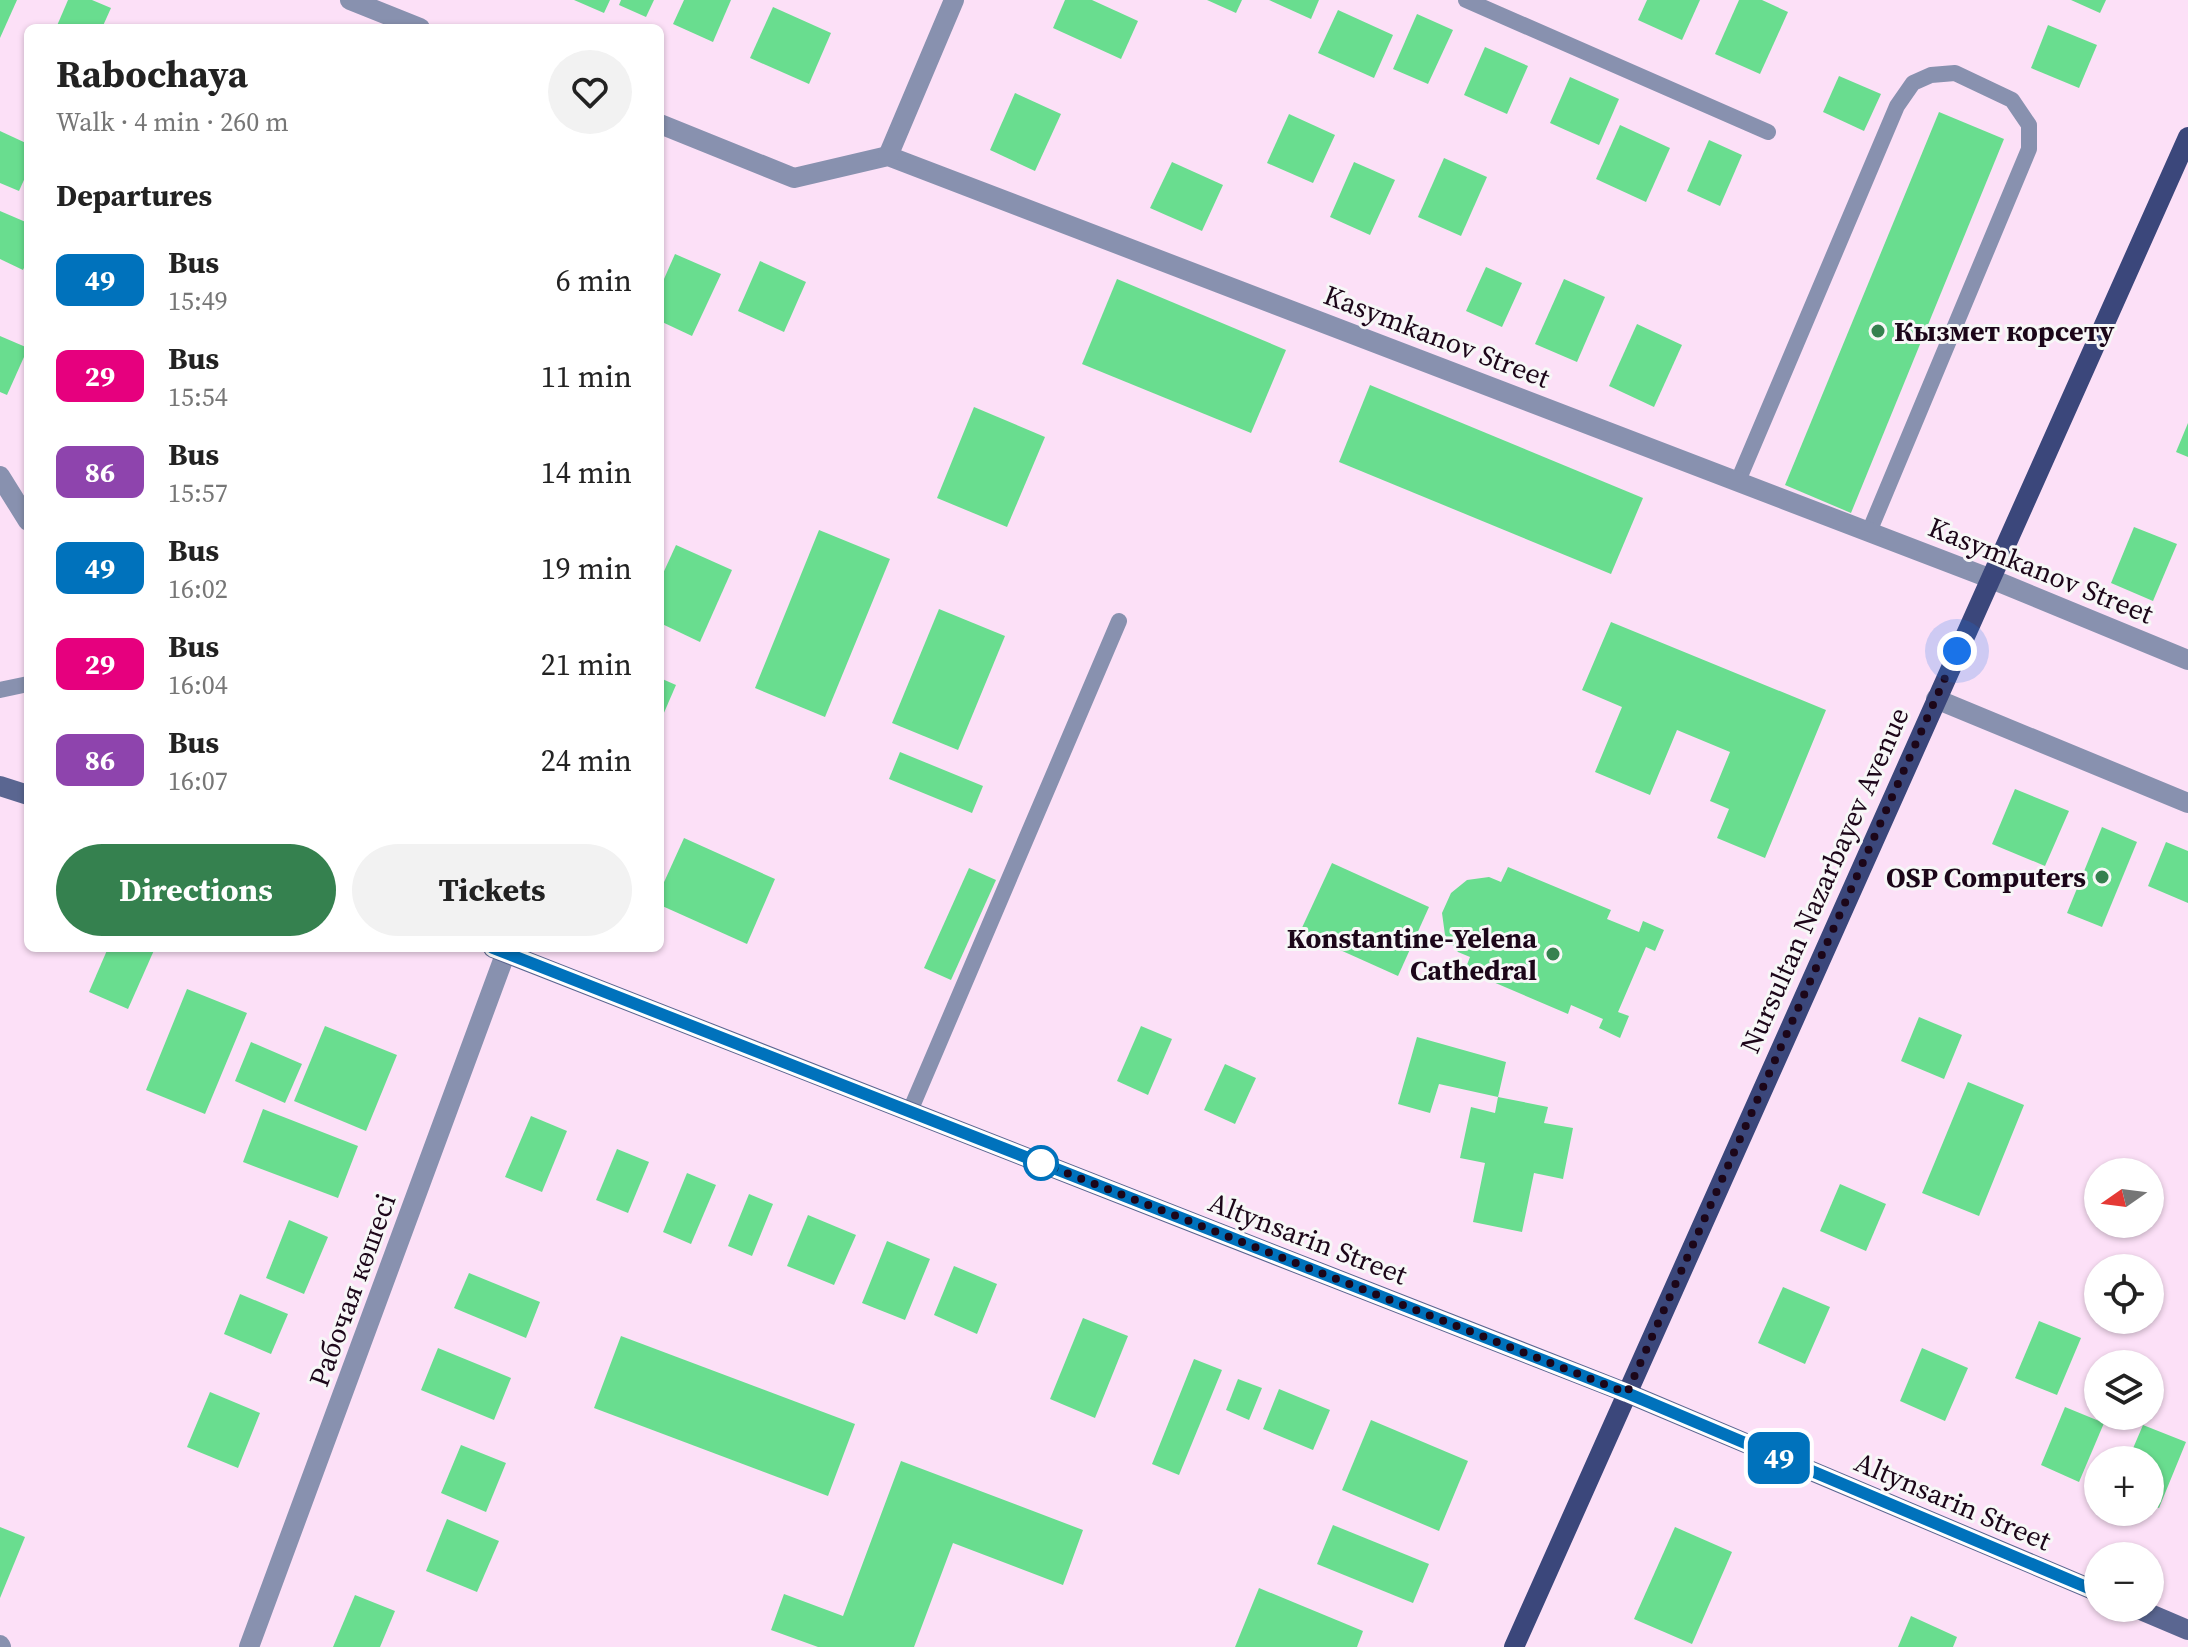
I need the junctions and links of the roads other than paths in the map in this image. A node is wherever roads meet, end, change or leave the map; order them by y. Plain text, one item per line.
1 (350, 0) edge
2 (954, 0) edge
3 (1466, 0) edge
4 (410, 24) edge
5 (664, 126) edge
6 (1768, 132) dead end
7 (2188, 137) edge
8 (888, 156) junction
9 (0, 476) edge
10 (1738, 481) junction
11 (24, 515) edge
12 (1869, 532) junction
13 (1989, 578) junction
14 (1119, 621) dead end
15 (2188, 660) edge
16 (24, 685) edge
17 (0, 690) edge
18 (1936, 699) junction
19 (0, 786) edge
20 (24, 794) edge
21 (2188, 803) edge
22 (499, 952) edge
23 (505, 952) edge
24 (910, 1111) junction
25 (1627, 1393) junction
26 (2084, 1586) edge
27 (2164, 1620) edge
28 (2188, 1630) edge
29 (249, 1647) edge
30 (1514, 1647) edge

1 - 4 street
2 - 8 street
3 - 6 lane
5 - 8 street
7 - 13 main road, Nursultan Nazarbayev Avenue
8 - 10 street, Kasymkanov Street
9 - 11 street
10 - 12 street, Kasymkanov Street
10 - 12 lane
12 - 13 street, Kasymkanov Street
13 - 15 street, Kasymkanov Street
13 - 18 main road, Nursultan Nazarbayev Avenue
14 - 24 lane
16 - 17 lane
18 - 21 street
18 - 25 main road, Nursultan Nazarbayev Avenue
19 - 20 street
22 - 29 street, Рабочая көшесі
23 - 24 street, Altynsarin Street
24 - 25 street, Altynsarin Street
25 - 26 street, Altynsarin Street
25 - 30 main road, Nursultan Nazarbayev Avenue
27 - 28 street

